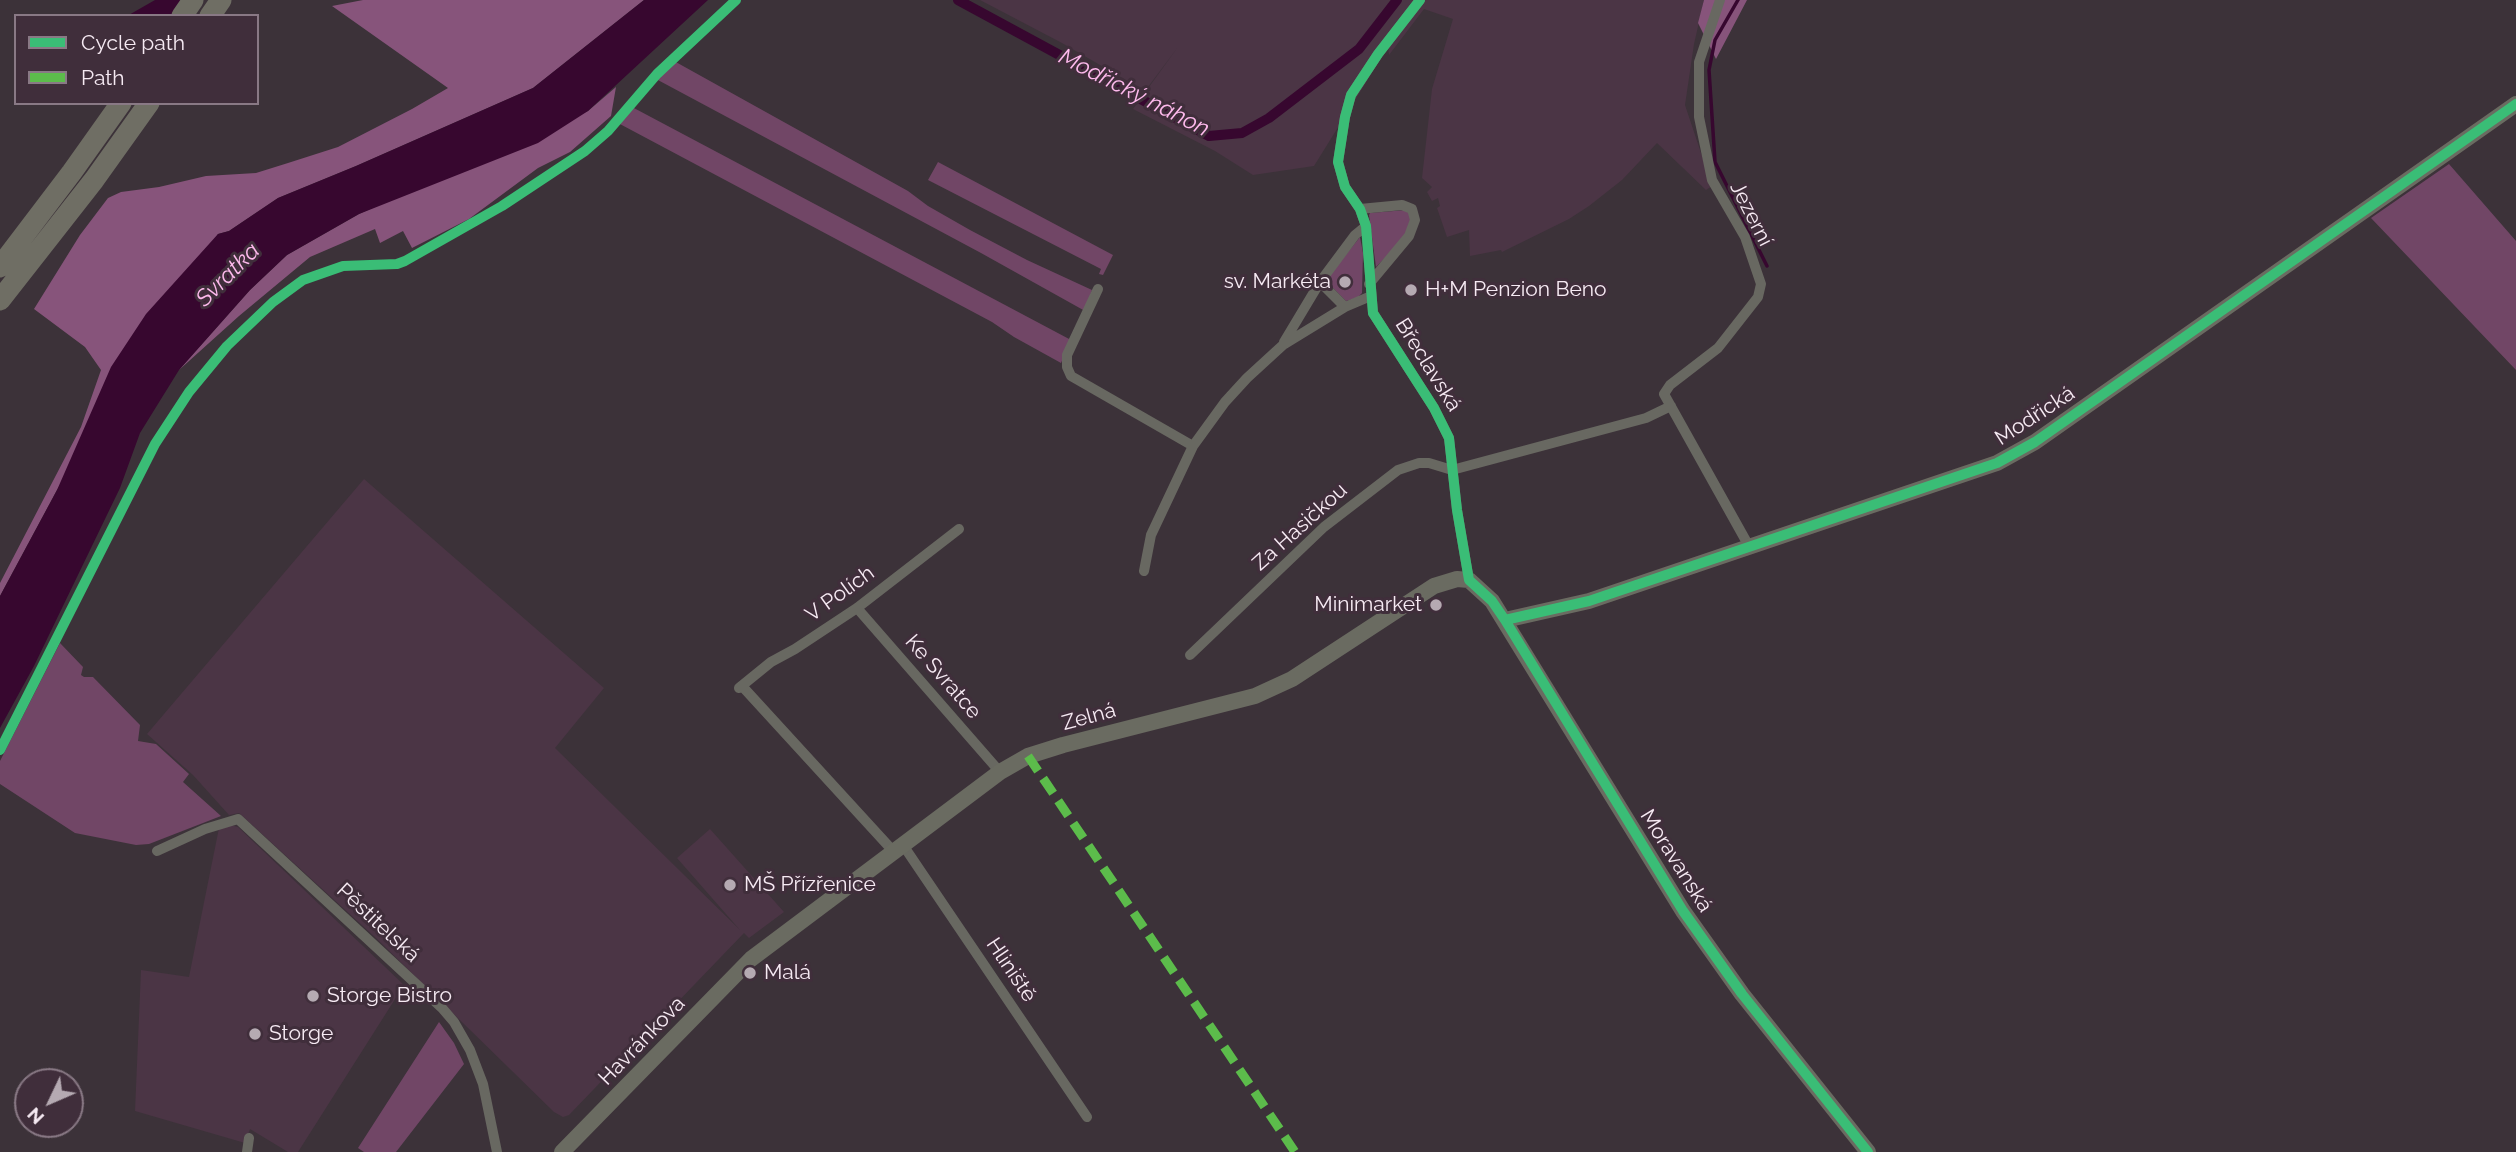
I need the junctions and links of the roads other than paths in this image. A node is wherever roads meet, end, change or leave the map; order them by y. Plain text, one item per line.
1 (1420, 0) edge
2 (1720, 0) edge
3 (2516, 104) edge
4 (120, 105) edge
5 (148, 105) edge
6 (72, 172) junction
7 (1360, 209) junction
8 (1366, 226) junction
9 (0, 249) edge
10 (0, 267) edge
11 (1320, 282) junction
12 (1369, 284) junction
13 (1098, 289) dead end
14 (1371, 296) junction
15 (0, 300) edge
16 (1345, 307) junction
17 (1283, 345) junction
18 (1671, 406) junction
19 (1193, 446) junction
20 (1452, 470) junction
21 (958, 529) dead end
22 (1751, 548) junction
23 (1144, 571) dead end
24 (1469, 580) junction
25 (857, 608) junction
26 (1505, 620) junction
27 (1190, 655) dead end
28 (1000, 772) junction
29 (898, 848) junction
30 (157, 851) dead end
31 (751, 959) joint
32 (1087, 1117) dead end
33 (249, 1138) dead end
34 (247, 1152) edge
35 (497, 1152) edge
36 (562, 1152) edge
37 (1868, 1152) edge

1 - 7 street, Břeclavská
2 - 18 street, Jezerní
3 - 22 street, Modřická
4 - 6 highway
5 - 15 highway
6 - 9 highway
6 - 10 highway
7 - 8 street, Břeclavská
7 - 12 street
8 - 11 street
8 - 12 street, Břeclavská
11 - 16 street
11 - 17 street
12 - 14 street, Břeclavská
13 - 19 street
14 - 16 street
14 - 20 street, Břeclavská
16 - 17 street
17 - 19 street
18 - 20 street
18 - 22 street
19 - 23 street
20 - 24 street, Břeclavská
20 - 27 street, Za Hasičkou
21 - 25 street, V Polích
22 - 26 street, Modřická
24 - 26 street, Moravanská
24 - 28 street, Zelná
25 - 28 street, Ke Svratce
25 - 29 street, V Polích
26 - 37 street, Moravanská
28 - 29 street, Zelná
29 - 31 street, Zelná
29 - 32 street, Hliniště
30 - 35 street, Pěstitelská
31 - 36 street, Havránkova
33 - 34 street

